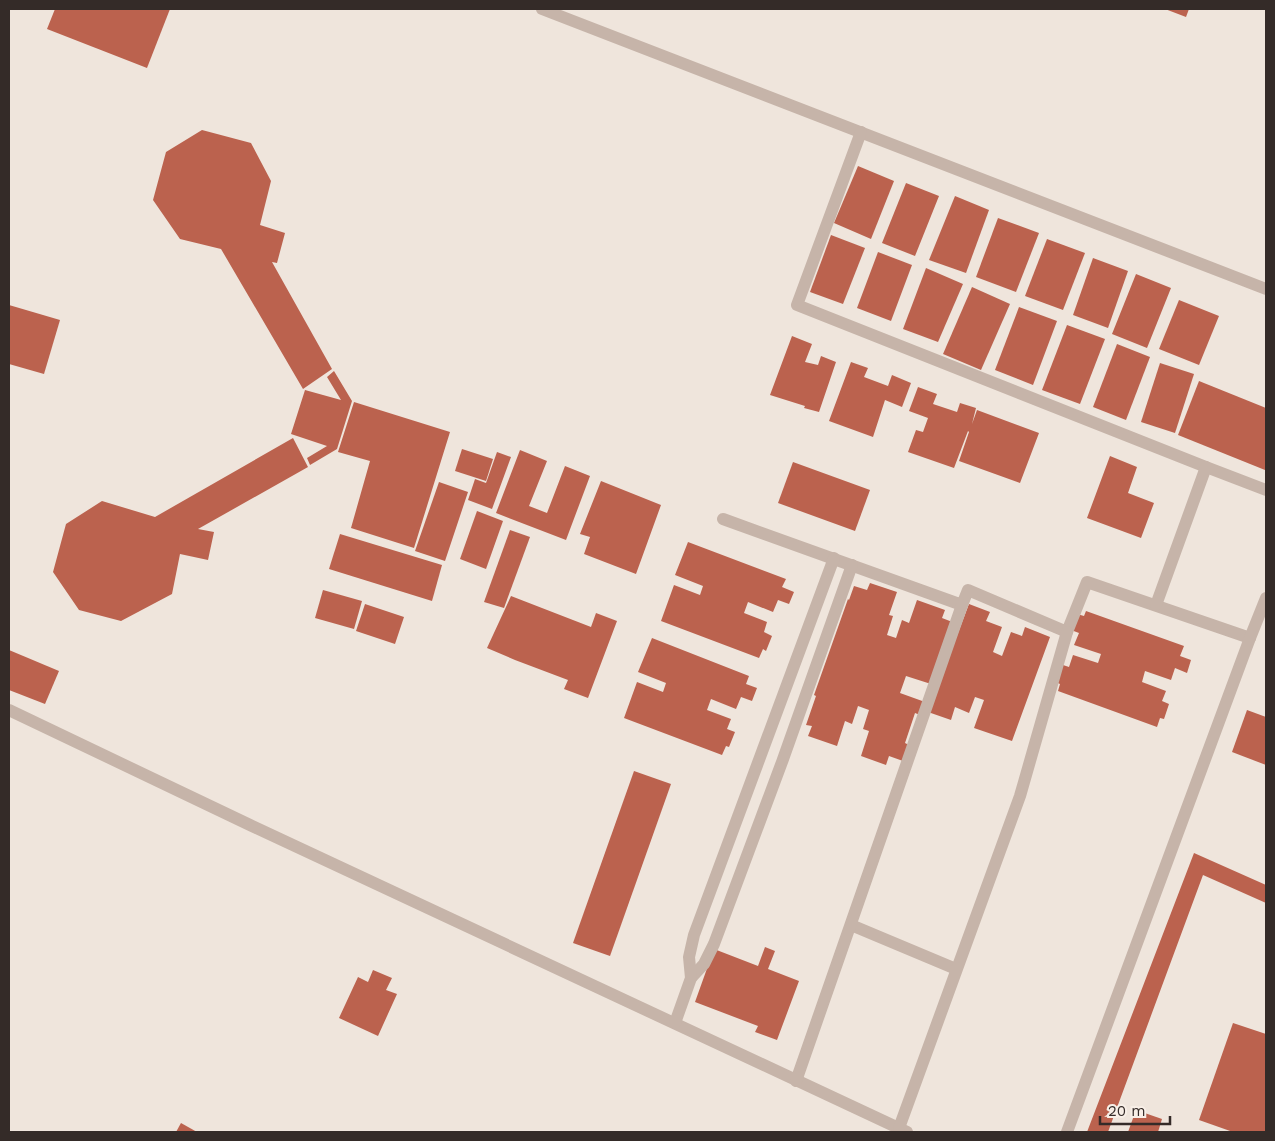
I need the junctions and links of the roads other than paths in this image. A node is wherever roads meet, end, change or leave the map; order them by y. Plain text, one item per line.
1 (542, 9) edge
2 (861, 132) junction
3 (1266, 289) edge
4 (1206, 467) junction
5 (1266, 490) edge
6 (723, 519) dead end
7 (834, 558) junction
8 (852, 565) junction
9 (1266, 598) edge
10 (962, 605) junction
11 (1156, 605) junction
12 (1067, 632) junction
13 (1250, 638) junction
14 (9, 710) edge
15 (852, 925) junction
16 (956, 969) junction
17 (690, 978) junction
18 (676, 1023) junction
19 (796, 1081) junction
20 (903, 1130) edge
21 (1067, 1132) edge

1 - 2 street
2 - 3 street
2 - 4 street
4 - 5 street
4 - 11 street
6 - 7 street
7 - 8 street
7 - 17 street
8 - 10 street
8 - 17 street
9 - 13 street
10 - 12 street
10 - 15 street
11 - 12 street
11 - 13 street
12 - 16 street
13 - 21 street
14 - 18 street
15 - 16 street
15 - 19 street
16 - 20 street
17 - 18 street
18 - 19 street
19 - 20 street

